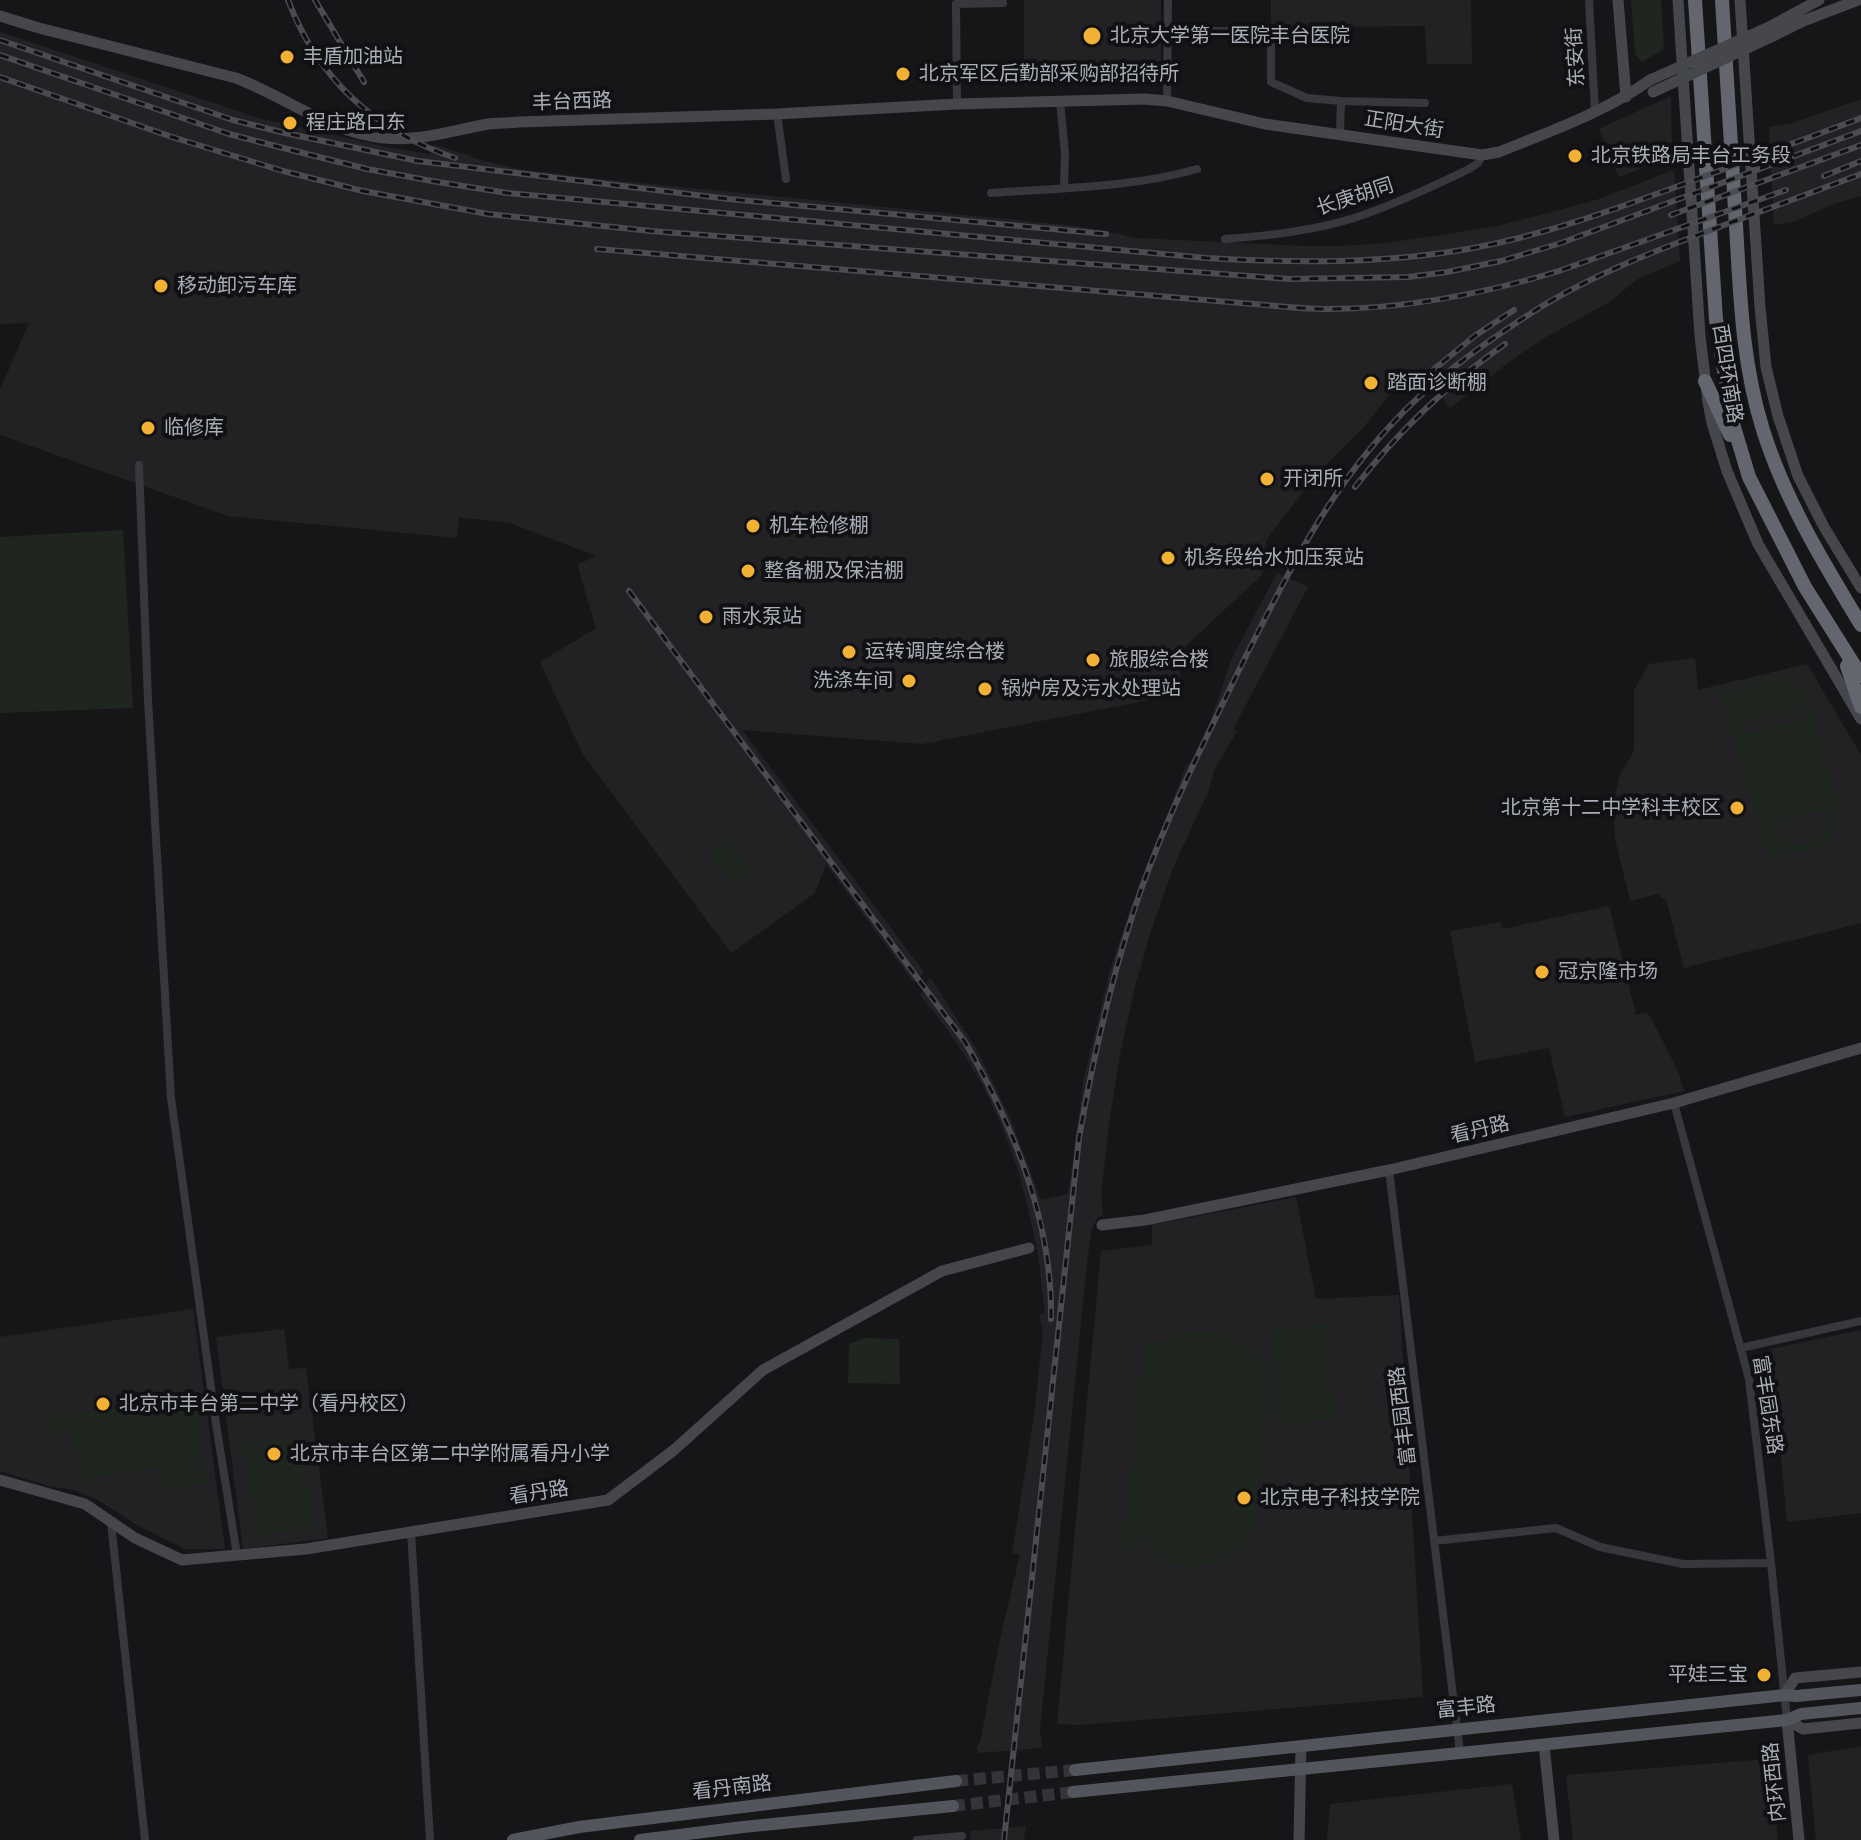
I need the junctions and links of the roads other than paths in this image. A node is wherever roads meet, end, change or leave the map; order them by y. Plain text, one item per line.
1 (1168, 0) edge
2 (1589, 0) edge
3 (1618, 0) edge
4 (1678, 0) edge
5 (1695, 0) edge
6 (1722, 0) edge
7 (1740, 0) edge
8 (1819, 0) edge
9 (1858, 0) edge
10 (1003, 3) dead end
11 (1803, 10) edge
12 (0, 16) edge
13 (1168, 30) junction
14 (1626, 97) junction
15 (1060, 101) junction
16 (1167, 101) junction
17 (1341, 101) junction
18 (1425, 103) dead end
19 (957, 104) junction
20 (1595, 112) junction
21 (777, 114) junction
22 (1340, 134) junction
23 (1482, 155) junction
24 (1197, 169) dead end
25 (786, 179) dead end
26 (1064, 187) junction
27 (991, 193) dead end
28 (1225, 239) dead end
29 (1705, 381) junction
30 (139, 465) dead end
31 (1749, 477) junction
32 (1861, 588) edge
33 (1861, 625) edge
34 (1840, 643) junction
35 (1861, 676) edge
36 (1861, 707) edge
37 (1861, 719) edge
38 (1861, 1048) edge
39 (1674, 1103) junction
40 (1389, 1170) junction
41 (1102, 1225) dead end
42 (1029, 1248) dead end
43 (1861, 1321) edge
44 (1741, 1348) junction
45 (0, 1480) edge
46 (111, 1522) junction
47 (411, 1532) junction
48 (1434, 1541) junction
49 (237, 1555) junction
50 (1771, 1563) junction
51 (1861, 1672) edge
52 (1861, 1690) edge
53 (1785, 1695) junction
54 (1861, 1708) edge
55 (1787, 1720) junction
56 (1861, 1723) edge
57 (1457, 1730) junction
58 (1544, 1745) junction
59 (1301, 1746) junction
60 (1460, 1753) junction
61 (1301, 1768) junction
62 (1075, 1770) tunnel mouth
63 (956, 1781) tunnel mouth
64 (1073, 1792) tunnel mouth
65 (953, 1806) tunnel mouth
66 (962, 1836) dead end
67 (145, 1840) edge
68 (430, 1840) edge
69 (513, 1840) edge
70 (640, 1840) edge
71 (917, 1840) edge
72 (1299, 1840) edge
73 (1554, 1840) edge
74 (1799, 1840) edge

1 - 13 street
2 - 20 street, 东安街
3 - 14 street
4 - 29 street, 西四环南路
5 - 31 highway, 西四环南路
6 - 33 highway, 西四环南路
7 - 32 street, 西四环南路
8 - 11 street, 正阳大街
9 - 11 street, 正阳大街
10 - 19 street
11 - 14 street, 正阳大街, bridge
12 - 21 street, 丰台西路
13 - 16 street
13 - 17 street
14 - 20 street, 正阳大街
15 - 16 street, 丰台西路
15 - 19 street, 丰台西路
15 - 26 street
16 - 22 street, 正阳大街
17 - 18 street
17 - 22 street
19 - 21 street, 丰台西路
20 - 23 street, 正阳大街
21 - 25 street
22 - 23 street, 正阳大街
23 - 28 street, 长庚胡同
24 - 26 street
26 - 27 street
29 - 31 highway
29 - 37 street, 西四环南路
30 - 49 street
31 - 34 highway, 西四环南路
34 - 35 highway, 西四环南路
34 - 36 highway
38 - 39 street, 看丹路
39 - 40 street, 看丹路
39 - 44 street, 富丰园东路
40 - 41 street, 看丹路
40 - 48 street, 富丰园西路
42 - 47 street, 看丹路
43 - 44 street
44 - 50 street, 富丰园东路
45 - 46 street, 看丹路
46 - 49 street, 看丹路
46 - 67 street
47 - 49 street, 看丹路
47 - 68 street
48 - 50 street
48 - 57 street, 富丰园西路
50 - 53 street, 富丰园东路
51 - 53 street
52 - 53 main road, 富丰路
53 - 55 street, 富丰园东路
53 - 57 main road, 富丰路
54 - 55 main road
55 - 56 street
55 - 58 main road
55 - 74 street, 内环西路
57 - 59 main road, 富丰路
57 - 60 street, 富丰园西路
58 - 60 main road
58 - 73 street
59 - 61 street
59 - 62 main road, 富丰路
60 - 61 main road
61 - 64 main road
61 - 72 street
63 - 69 main road, 看丹南路
65 - 70 main road, 看丹南路
66 - 71 street

